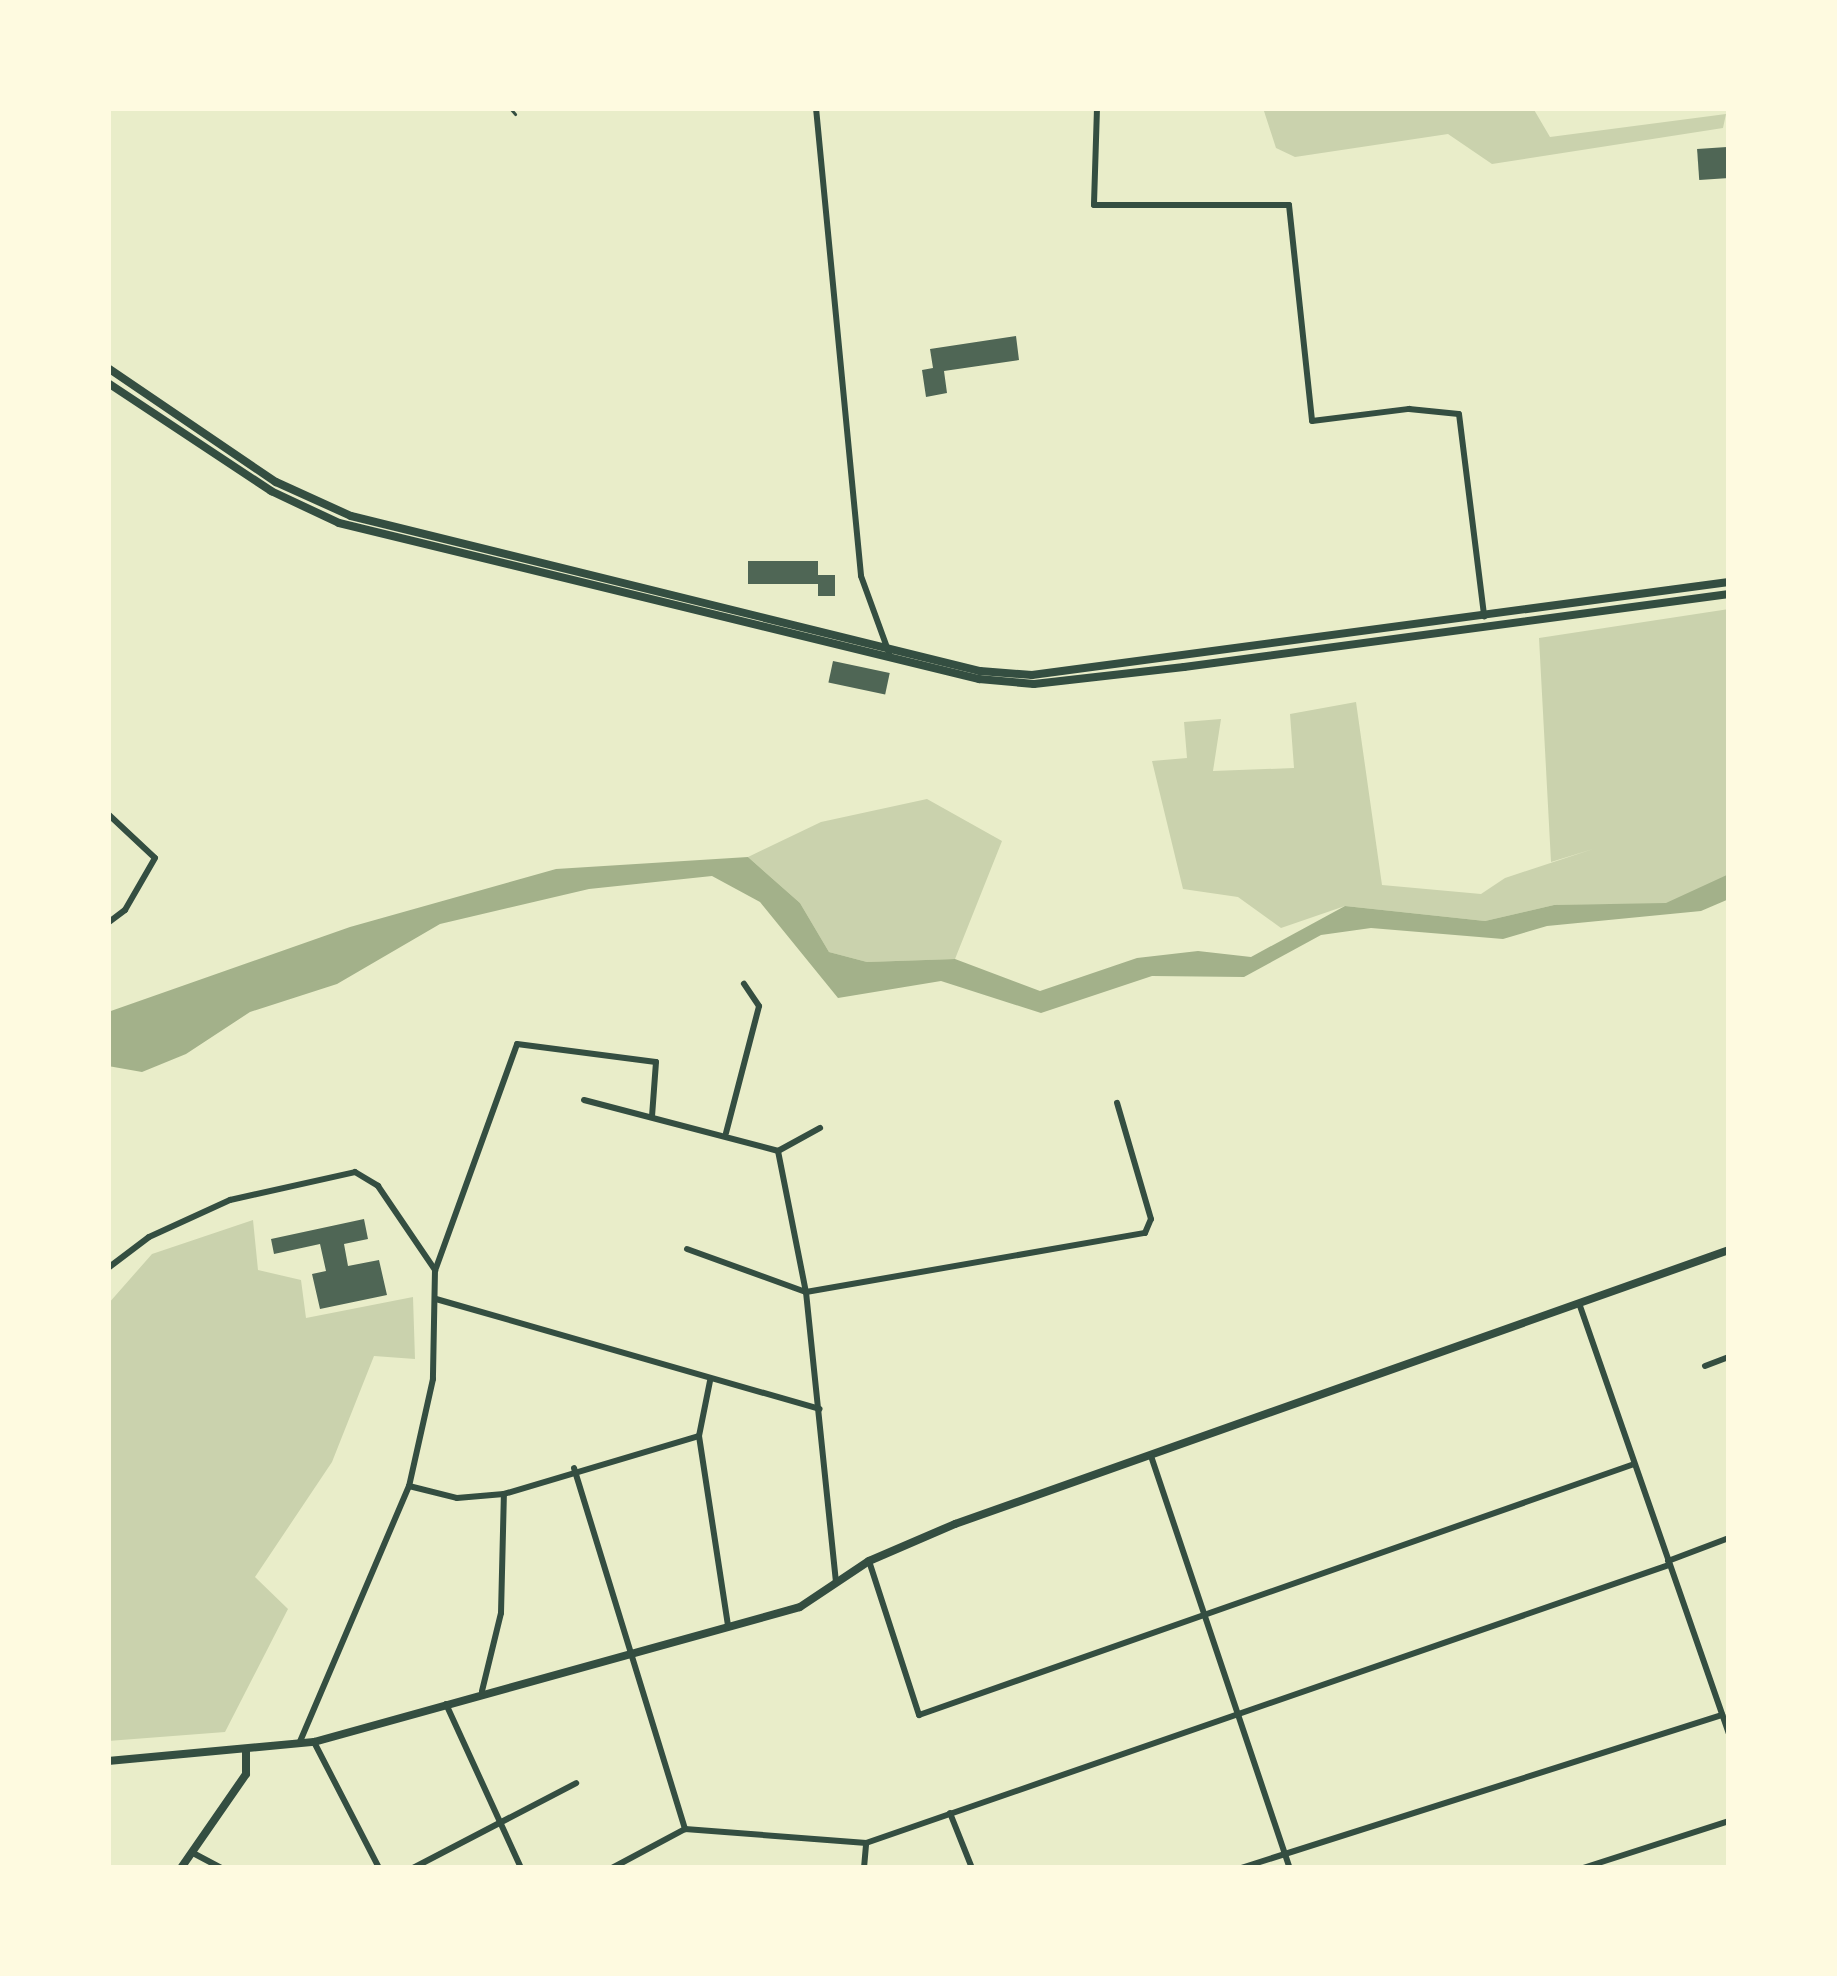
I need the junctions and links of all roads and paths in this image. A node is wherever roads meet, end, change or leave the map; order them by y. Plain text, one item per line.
1 (510, 108) edge
2 (816, 108) edge
3 (1097, 108) edge
4 (514, 114) dead end
5 (108, 368) edge
6 (108, 383) edge
7 (1729, 582) edge
8 (1729, 595) edge
9 (1484, 616) junction
10 (888, 658) junction
11 (108, 814) edge
12 (108, 923) edge
13 (744, 985) dead end
14 (584, 1100) dead end
15 (1117, 1103) dead end
16 (652, 1116) junction
17 (820, 1128) dead end
18 (727, 1132) junction
19 (778, 1151) junction
20 (687, 1249) dead end
21 (1729, 1250) edge
22 (108, 1268) edge
23 (435, 1270) junction
24 (806, 1292) junction
25 (436, 1299) junction
26 (1580, 1306) junction
27 (1729, 1357) edge
28 (1705, 1366) dead end
29 (710, 1380) junction
30 (820, 1409) junction
31 (699, 1436) junction
32 (1151, 1456) junction
33 (1634, 1464) junction
34 (574, 1468) junction
35 (409, 1486) junction
36 (504, 1494) junction
37 (1729, 1538) edge
38 (869, 1561) junction
39 (1669, 1563) junction
40 (837, 1584) junction
41 (1202, 1611) junction
42 (728, 1626) junction
43 (630, 1650) junction
44 (482, 1691) junction
45 (446, 1703) junction
46 (1237, 1711) junction
47 (1725, 1720) edge
48 (1729, 1735) edge
49 (314, 1742) junction
50 (299, 1744) junction
51 (246, 1751) junction
52 (108, 1761) edge
53 (576, 1783) dead end
54 (950, 1813) junction
55 (1729, 1821) edge
56 (498, 1823) junction
57 (685, 1829) junction
58 (866, 1843) junction
59 (192, 1852) junction
60 (1285, 1852) junction
61 (181, 1868) edge
62 (221, 1868) edge
63 (379, 1868) edge
64 (413, 1868) edge
65 (520, 1868) edge
66 (612, 1868) edge
67 (864, 1868) edge
68 (972, 1868) edge
69 (1241, 1868) edge
70 (1290, 1868) edge
71 (1583, 1868) edge

1 - 4 lane
2 - 10 street
3 - 9 street
5 - 10 main road
6 - 10 main road
7 - 9 main road
8 - 10 main road
9 - 10 main road
11 - 12 street
13 - 18 street
14 - 16 street
15 - 24 street
16 - 18 street
16 - 23 street
17 - 19 street
18 - 19 street
19 - 24 street
20 - 24 street
21 - 26 main road
22 - 23 street
23 - 25 street
24 - 30 street
25 - 29 street
25 - 35 street
26 - 32 main road
26 - 33 street
27 - 28 street
29 - 30 street
29 - 31 street
30 - 40 street
31 - 34 street
31 - 42 street
32 - 38 main road
32 - 41 street
33 - 39 street
33 - 41 street
34 - 36 street
34 - 43 street
35 - 36 street
35 - 50 street
36 - 44 street
37 - 39 street
38 - 40 main road
38 - 41 street
39 - 46 street
39 - 47 street
40 - 42 main road
41 - 46 street
42 - 43 main road
43 - 44 main road
43 - 57 street
44 - 45 main road
45 - 49 main road
45 - 56 street
46 - 54 street
46 - 60 street
47 - 48 street
47 - 60 street
49 - 50 main road
49 - 63 street
50 - 51 main road
51 - 52 main road
51 - 59 main road
53 - 56 street
54 - 58 street
54 - 68 street
55 - 71 street
56 - 64 street
56 - 65 street
57 - 58 street
57 - 66 street
58 - 67 street
59 - 61 main road
59 - 62 street
60 - 69 street
60 - 70 street

